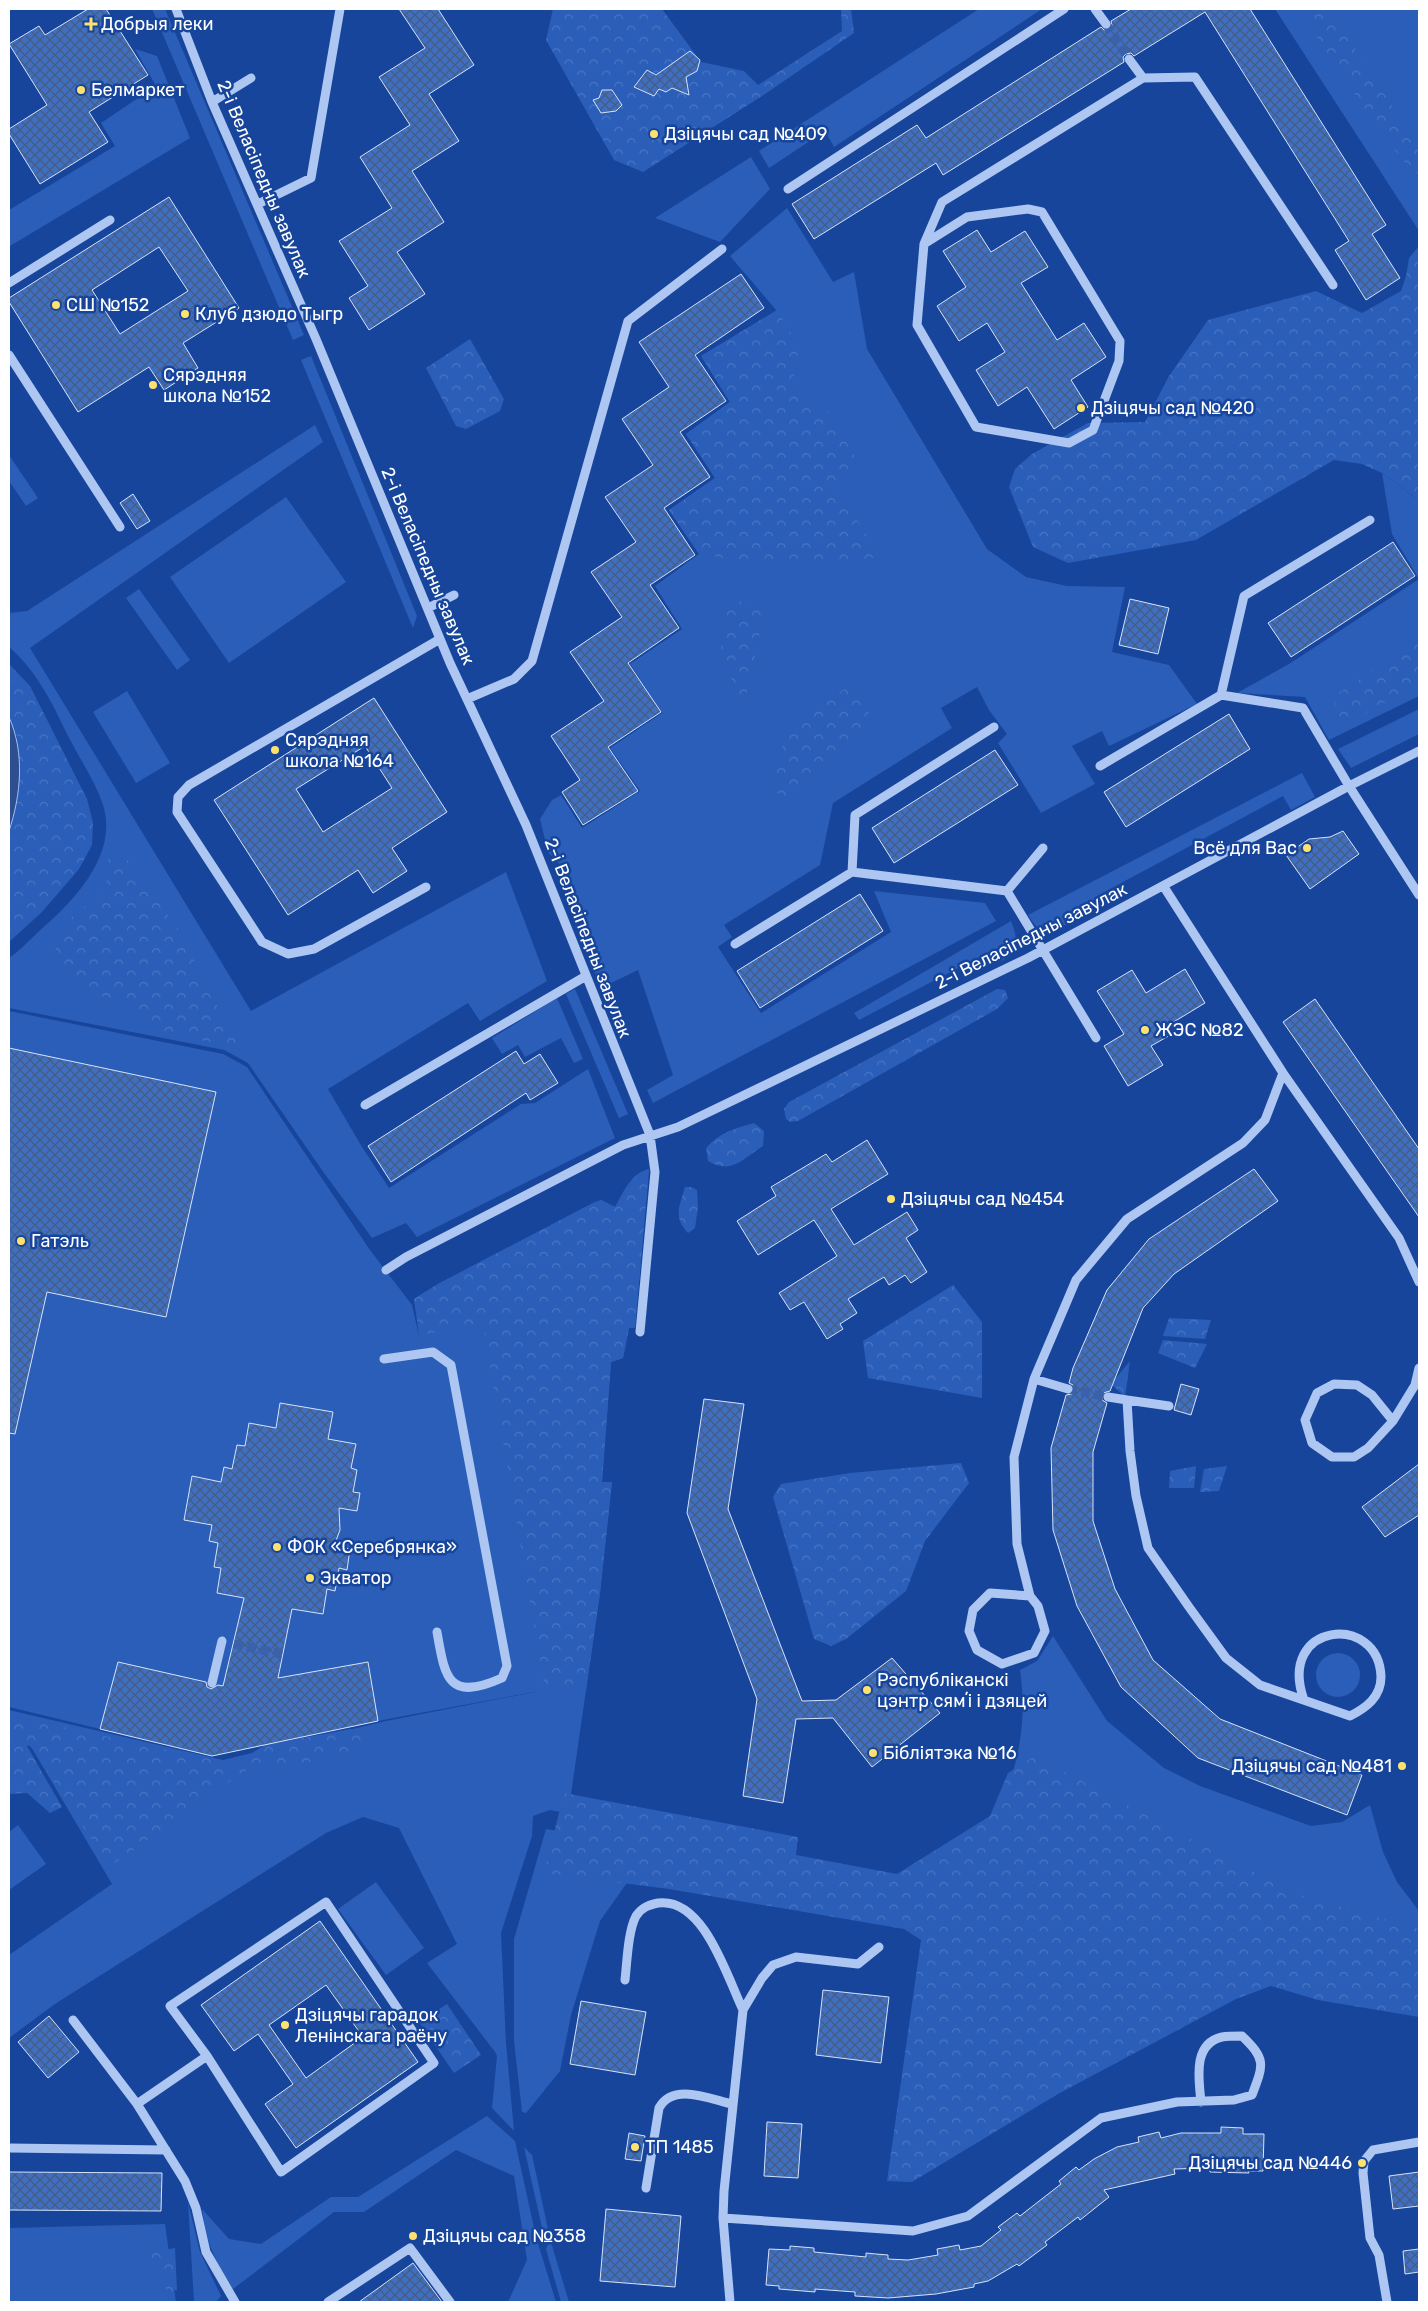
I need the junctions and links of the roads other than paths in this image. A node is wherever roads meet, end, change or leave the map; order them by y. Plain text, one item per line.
1 (176, 9) edge
2 (340, 9) edge
3 (1064, 9) edge
4 (1096, 9) edge
5 (1106, 24) tunnel mouth
6 (1130, 58) tunnel mouth
7 (251, 78) dead end
8 (1143, 78) junction
9 (212, 102) junction
10 (788, 189) dead end
11 (258, 204) junction
12 (110, 220) dead end
13 (924, 244) junction
14 (722, 250) dead end
15 (9, 283) edge
16 (1333, 285) dead end
17 (9, 355) edge
18 (1370, 520) dead end
19 (120, 527) dead end
20 (454, 595) dead end
21 (428, 608) junction
22 (440, 639) junction
23 (1221, 696) junction
24 (467, 699) junction
25 (994, 727) dead end
26 (1419, 751) edge
27 (1100, 766) dead end
28 (1349, 786) junction
29 (1043, 848) dead end
30 (852, 872) junction
31 (1164, 886) junction
32 (426, 887) dead end
33 (1007, 891) junction
34 (1419, 895) edge
35 (735, 944) dead end
36 (1043, 951) junction
37 (586, 976) junction
38 (1096, 1038) dead end
39 (1283, 1073) junction
40 (365, 1105) dead end
41 (650, 1135) junction
42 (386, 1270) dead end
43 (1419, 1282) edge
44 (640, 1332) dead end
45 (384, 1359) dead end
46 (1419, 1368) edge
47 (1034, 1379) junction
48 (1068, 1389) tunnel mouth
49 (1108, 1397) tunnel mouth
50 (1127, 1400) junction
51 (1169, 1406) dead end
52 (1393, 1421) junction
53 (1030, 1596) junction
54 (437, 1632) dead end
55 (222, 1641) dead end
56 (212, 1683) dead end
57 (1304, 1700) junction
58 (879, 1947) dead end
59 (624, 1980) dead end
60 (743, 2010) junction
61 (73, 2020) dead end
62 (207, 2056) junction
63 (1200, 2102) junction
64 (137, 2104) junction
65 (732, 2104) junction
66 (1419, 2142) edge
67 (9, 2148) edge
68 (166, 2150) junction
69 (646, 2188) dead end
70 (723, 2218) junction
71 (235, 2302) edge
72 (328, 2302) edge
73 (450, 2302) edge
74 (730, 2302) edge
75 (1387, 2302) edge

1 - 9 street, 2-і Веласіпедны завулак
2 - 11 street
3 - 10 street
4 - 5 street
6 - 8 street
7 - 9 street
8 - 13 street
8 - 16 street
9 - 11 street, 2-і Веласіпедны завулак
11 - 21 street, 2-і Веласіпедны завулак
12 - 15 street
13 - 13 street
14 - 24 street
17 - 19 street
18 - 23 street
20 - 21 street
21 - 22 street, 2-і Веласіпедны завулак
22 - 24 street, 2-і Веласіпедны завулак
22 - 32 street
23 - 27 street
23 - 28 street
24 - 37 street, 2-і Веласіпедны завулак
25 - 30 street
26 - 28 street, 2-і Веласіпедны завулак
28 - 31 street, 2-і Веласіпедны завулак
28 - 34 street
29 - 33 street
30 - 33 street
30 - 35 street
31 - 36 street, 2-і Веласіпедны завулак
31 - 39 street
33 - 36 street
36 - 38 street
36 - 41 street, 2-і Веласіпедны завулак
37 - 40 street
37 - 41 street, 2-і Веласіпедны завулак
39 - 43 street
39 - 47 street
41 - 42 street, 2-і Веласіпедны завулак
41 - 44 street
45 - 54 street
46 - 52 street
47 - 48 street
47 - 53 street
49 - 50 street
50 - 51 street
50 - 57 street
52 - 52 street
53 - 53 street
55 - 56 street
57 - 57 street
58 - 60 street
59 - 60 street
60 - 65 street
61 - 64 street
62 - 62 street
62 - 64 street
63 - 63 street
63 - 70 street
64 - 68 street
65 - 69 street
65 - 70 street
66 - 75 street
67 - 68 street
68 - 71 street
70 - 74 street
72 - 73 street

